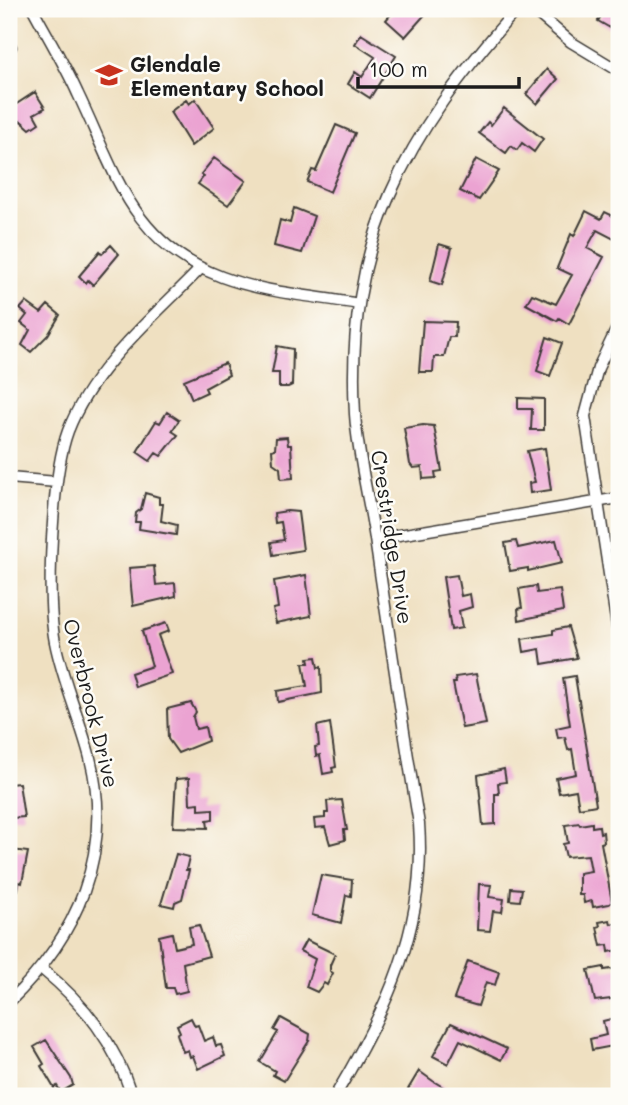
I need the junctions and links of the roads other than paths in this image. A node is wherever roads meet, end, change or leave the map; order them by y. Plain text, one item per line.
1 (33, 9) edge
2 (517, 9) edge
3 (532, 9) edge
4 (619, 71) edge
5 (201, 268) junction
6 (359, 304) junction
7 (619, 324) edge
8 (9, 478) edge
9 (57, 482) junction
10 (619, 498) edge
11 (596, 501) junction
12 (375, 539) junction
13 (619, 640) edge
14 (42, 969) junction
15 (9, 1002) edge
16 (132, 1096) edge
17 (335, 1096) edge

1 - 5 street
2 - 6 street, Crestridge Drive
3 - 4 street
5 - 6 street
5 - 9 street, Overbrook Drive
6 - 12 street, Crestridge Drive
7 - 11 street
8 - 9 street
9 - 14 street, Overbrook Drive
10 - 11 street
11 - 12 street
11 - 13 street
12 - 17 street, Crestridge Drive
14 - 15 street, Overbrook Drive
14 - 16 street

